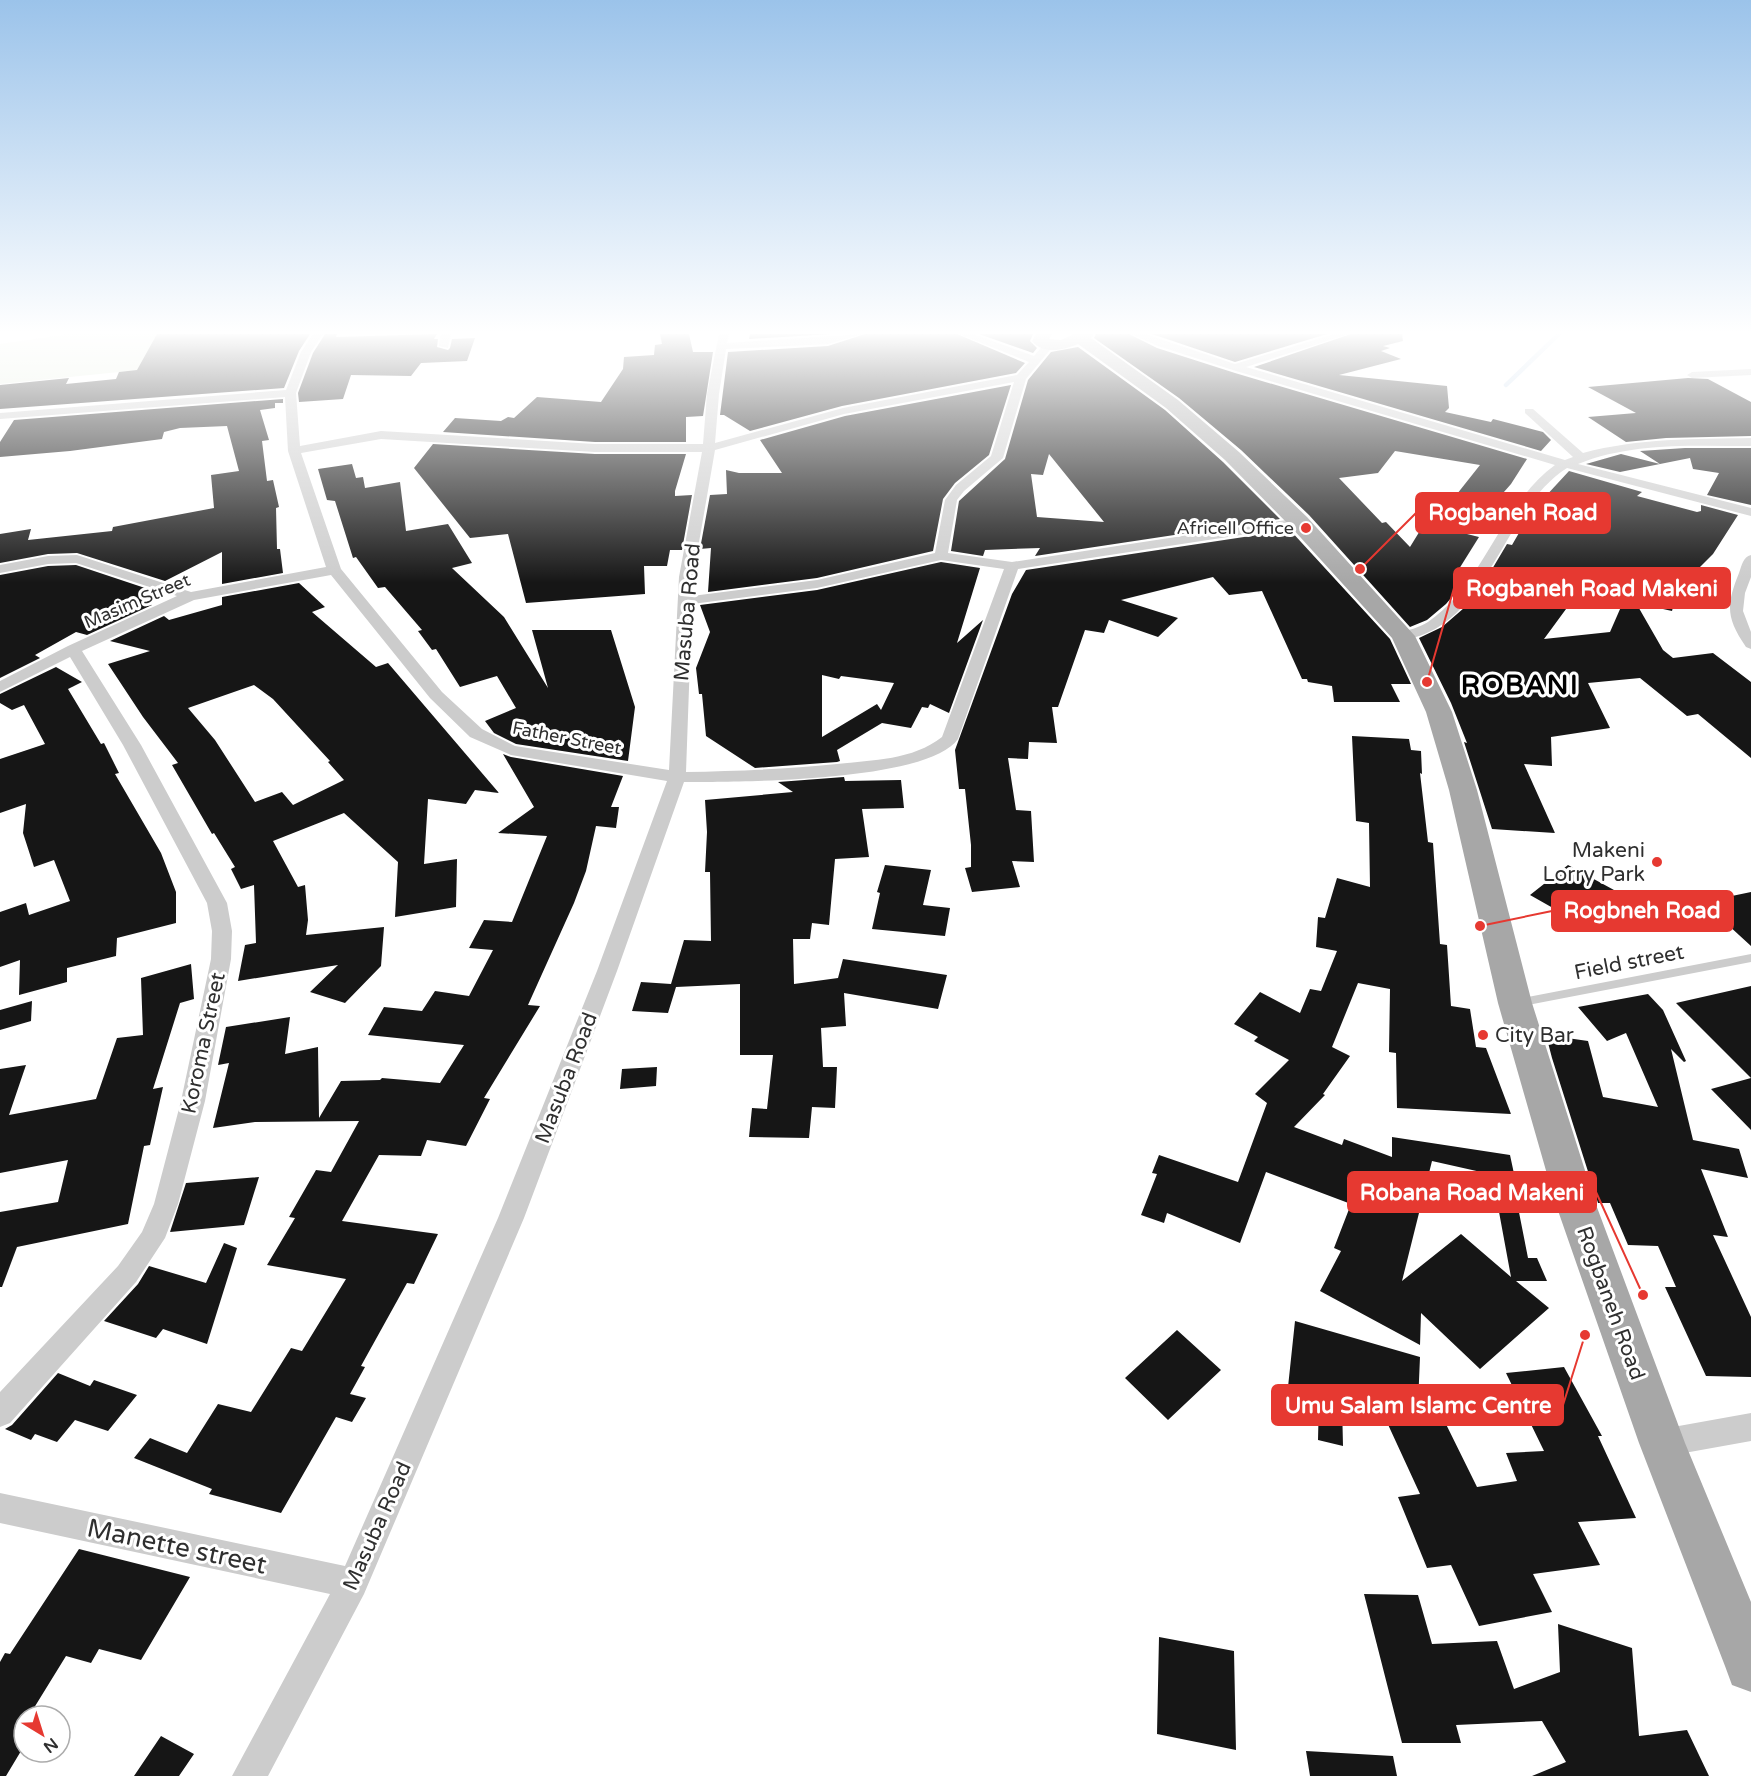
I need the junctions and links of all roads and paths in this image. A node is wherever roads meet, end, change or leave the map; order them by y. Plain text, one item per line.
1 (292, 417) edge
2 (711, 417) edge
3 (822, 417) edge
4 (1010, 417) edge
5 (1187, 417) edge
6 (1399, 417) edge
7 (1536, 417) edge
8 (1751, 442) edge
9 (709, 448) junction
10 (294, 451) junction
11 (1582, 458) junction
12 (1564, 465) junction
13 (1751, 512) edge
14 (1299, 522) junction
15 (941, 556) junction
16 (1751, 559) edge
17 (1012, 566) junction
18 (0, 569) edge
19 (334, 570) junction
20 (190, 596) junction
21 (684, 601) junction
22 (1403, 636) junction
23 (1751, 644) edge
24 (74, 649) junction
25 (0, 687) edge
26 (677, 777) junction
27 (1751, 958) edge
28 (1515, 1003) junction
29 (0, 1413) edge
30 (1751, 1427) edge
31 (1662, 1443) junction
32 (0, 1508) edge
33 (353, 1583) junction
34 (1751, 1666) edge
35 (249, 1776) edge

1 - 10 street, Father Street
2 - 9 street, Masuba Road
3 - 9 street
4 - 15 street
5 - 14 main road, Rogbaneh Road
6 - 12 street
7 - 11 street
8 - 11 street
9 - 10 street
9 - 21 street, Masuba Road
10 - 19 street, Father Street
11 - 12 street
12 - 13 street
12 - 22 street
14 - 17 street
14 - 22 main road, Rogbaneh Road
15 - 17 street
15 - 21 street
16 - 23 street
17 - 26 street, Father Street
18 - 20 street
19 - 20 street, Masim Street
19 - 26 street, Father Street
20 - 24 street, Masim Street
21 - 26 street, Masuba Road
22 - 28 main road, Rogbaneh Road
24 - 25 street, Masim Street
24 - 29 street, Koroma Street
26 - 33 street, Masuba Road
27 - 28 lane, Field street
28 - 31 main road, Rogbaneh Road
30 - 31 street
31 - 34 main road, Rogbaneh Road
32 - 33 street, Manette street
33 - 35 street, Masuba Road

